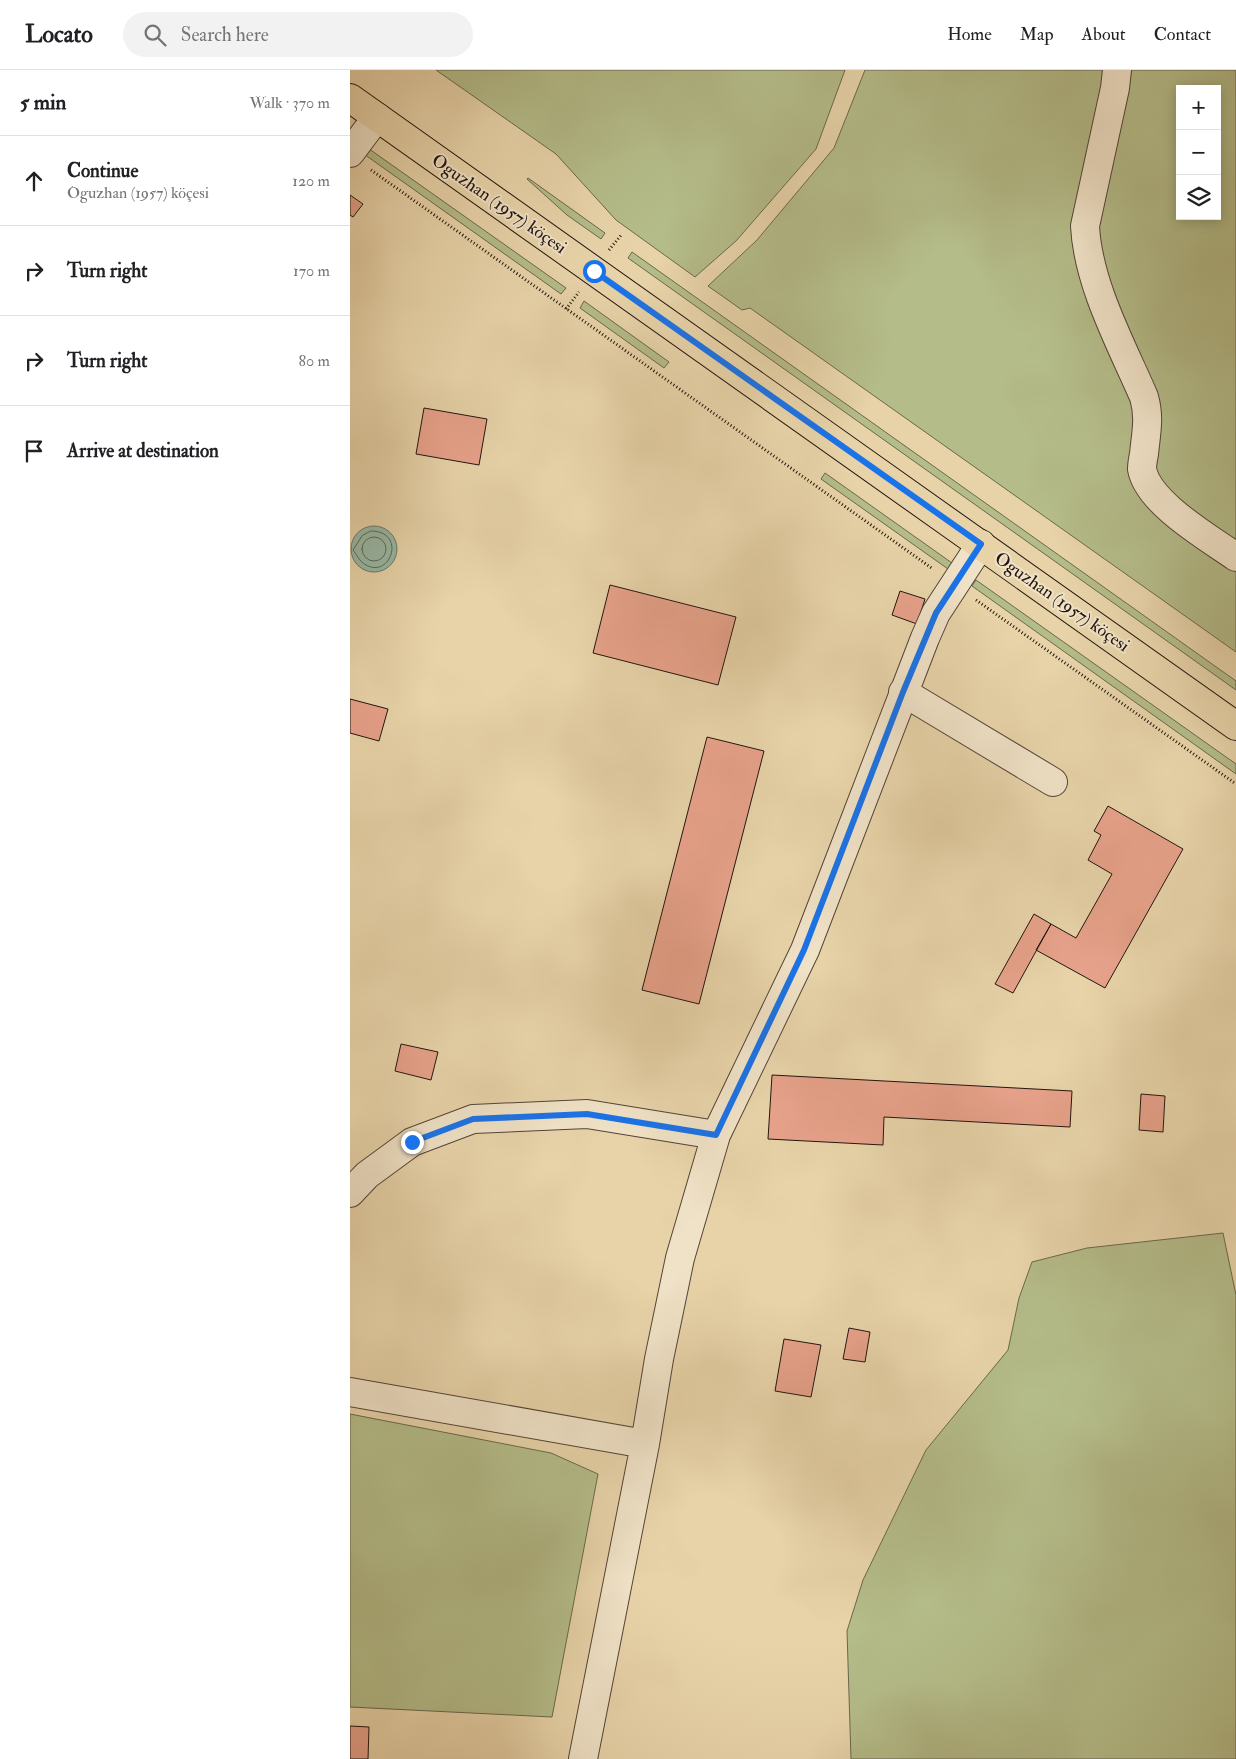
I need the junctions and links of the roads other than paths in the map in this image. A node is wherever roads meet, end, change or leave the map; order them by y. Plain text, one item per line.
1 (1117, 70) edge
2 (350, 98) edge
3 (377, 117) junction
4 (359, 160) edge
5 (981, 544) junction
6 (1236, 557) edge
7 (903, 692) junction
8 (1236, 726) edge
9 (1053, 782) dead end
10 (716, 1135) junction
11 (350, 1193) edge
12 (350, 1392) edge
13 (646, 1444) junction
14 (583, 1759) edge

1 - 6 lane
2 - 3 main road, Oguzhan (1957) köçesi
3 - 4 lane
3 - 5 main road, Oguzhan (1957) köçesi
5 - 7 lane
5 - 8 main road, Oguzhan (1957) köçesi
7 - 9 lane
7 - 10 lane
10 - 11 lane
10 - 13 lane
12 - 13 lane
13 - 14 lane

